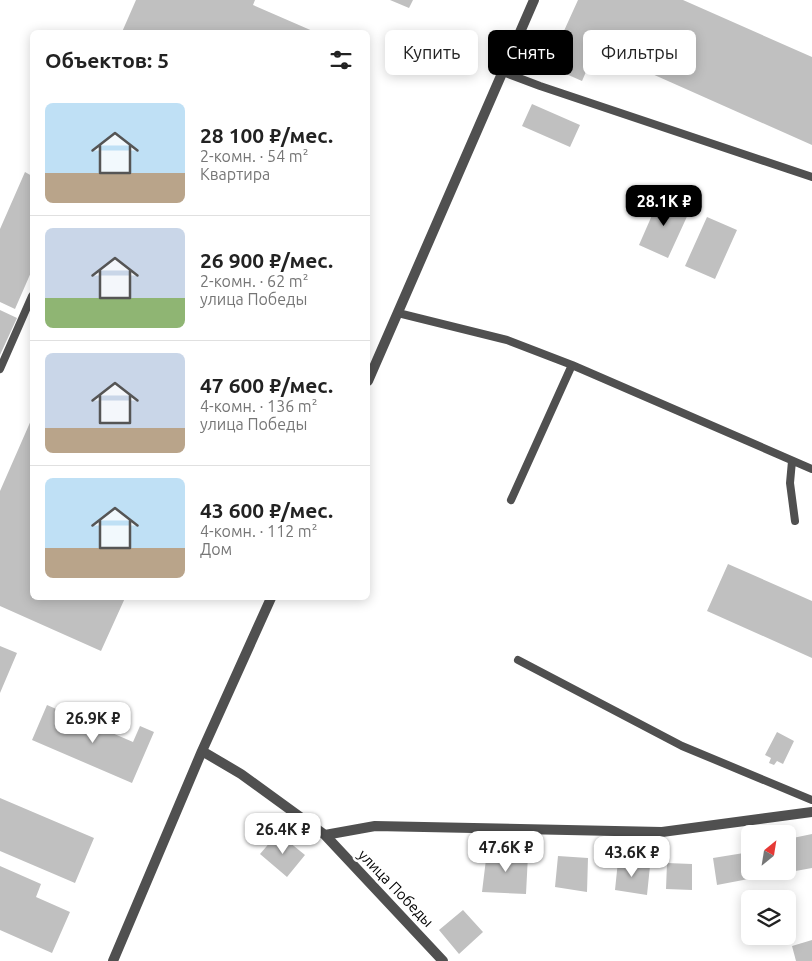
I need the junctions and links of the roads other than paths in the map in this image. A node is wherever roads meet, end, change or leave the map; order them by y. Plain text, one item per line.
1 (534, 0) edge
2 (521, 30) edge
3 (502, 75) edge
4 (511, 75) edge
5 (812, 177) edge
6 (30, 301) edge
7 (398, 313) junction
8 (572, 365) junction
9 (0, 369) edge
10 (370, 376) edge
11 (792, 461) junction
12 (812, 469) edge
13 (511, 500) dead end
14 (795, 521) dead end
15 (270, 600) edge
16 (518, 660) dead end
17 (202, 751) junction
18 (812, 800) edge
19 (812, 812) edge
20 (325, 835) junction
21 (113, 961) edge
22 (444, 961) edge

1 - 2 street
3 - 7 street
4 - 5 lane
6 - 9 lane
7 - 8 lane
7 - 10 street
8 - 11 lane
8 - 13 lane
11 - 12 lane
11 - 14 lane
15 - 17 street
16 - 18 lane
17 - 20 street, улица Победы
17 - 21 street
19 - 20 street
20 - 22 street, улица Победы

